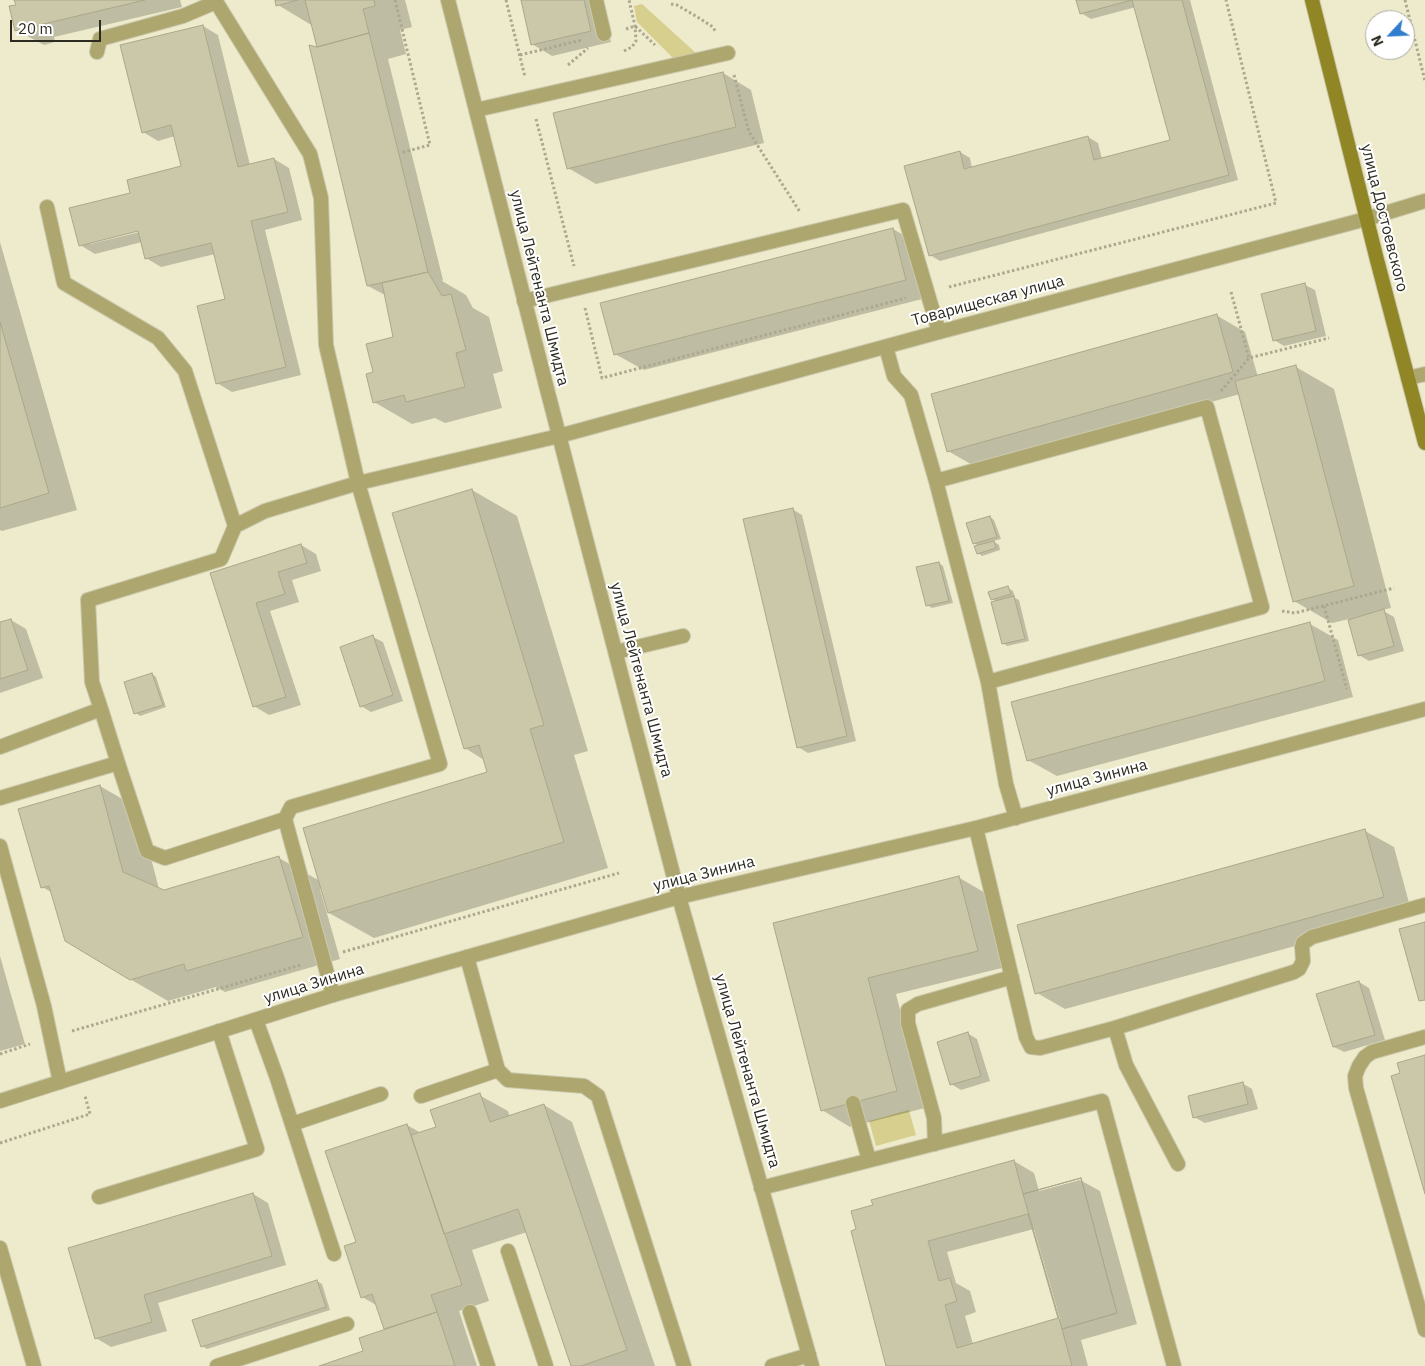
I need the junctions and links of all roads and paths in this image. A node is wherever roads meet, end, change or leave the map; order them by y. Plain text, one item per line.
1 (395, 0) edge
2 (448, 0) edge
3 (506, 0) edge
4 (596, 0) edge
5 (629, 0) edge
6 (1226, 0) edge
7 (1312, 0) edge
8 (1405, 0) edge
9 (216, 1) edge
10 (671, 4) dead end
11 (635, 26) junction
12 (604, 34) junction
13 (97, 52) dead end
14 (728, 53) junction
15 (520, 55) junction
16 (675, 65) junction
17 (1425, 81) edge
18 (531, 98) junction
19 (476, 110) junction
20 (400, 153) dead end
21 (1425, 201) edge
22 (47, 207) dead end
23 (1366, 219) junction
24 (812, 232) junction
25 (579, 288) junction
26 (927, 292) junction
27 (1231, 292) dead end
28 (524, 301) junction
29 (939, 332) junction
30 (1329, 338) dead end
31 (886, 347) junction
32 (1248, 358) junction
33 (1425, 374) edge
34 (1408, 378) junction
35 (1207, 407) junction
36 (1424, 435) edge
37 (559, 436) junction
38 (936, 481) junction
39 (358, 483) junction
40 (235, 526) junction
41 (1394, 588) dead end
42 (1262, 606) junction
43 (1324, 606) junction
44 (683, 636) dead end
45 (616, 652) junction
46 (988, 682) junction
47 (1347, 689) dead end
48 (101, 709) junction
49 (1425, 709) edge
50 (0, 747) edge
51 (118, 763) junction
52 (0, 798) edge
53 (1016, 818) junction
54 (285, 819) junction
55 (976, 828) junction
56 (0, 846) edge
57 (679, 896) junction
58 (1425, 905) edge
59 (468, 957) junction
60 (1012, 977) junction
61 (333, 995) junction
62 (256, 1020) junction
63 (1115, 1028) junction
64 (219, 1031) junction
65 (1425, 1037) edge
66 (498, 1070) junction
67 (60, 1082) junction
68 (381, 1094) dead end
69 (421, 1096) dead end
70 (0, 1101) edge
71 (854, 1103) dead end
72 (292, 1124) junction
73 (935, 1144) junction
74 (869, 1160) junction
75 (1178, 1164) dead end
76 (761, 1188) junction
77 (99, 1196) dead end
78 (0, 1248) edge
79 (508, 1251) dead end
80 (334, 1254) dead end
81 (470, 1312) dead end
82 (347, 1324) dead end
83 (1425, 1330) edge
84 (810, 1361) edge
85 (34, 1366) edge
86 (216, 1366) edge
87 (488, 1366) edge
88 (546, 1366) edge
89 (684, 1366) edge
90 (772, 1366) edge
91 (1174, 1366) edge

1 - 20 path
2 - 19 street, улица Лейтенанта Шмидта
3 - 15 path
4 - 12 street
5 - 11 path
6 - 26 path
7 - 23 main road, улица Достоевского
8 - 17 path
9 - 13 street
9 - 39 street
10 - 14 path
11 - 12 path
11 - 16 path
12 - 15 path
14 - 16 street
14 - 24 path
15 - 18 path
16 - 18 street
18 - 19 street
18 - 25 path
19 - 28 street, улица Лейтенанта Шмидта
21 - 23 street, Товарищеская улица
22 - 40 street
23 - 29 street, Товарищеская улица
23 - 34 main road, улица Достоевского
24 - 25 street
24 - 26 street
25 - 26 path
25 - 28 street
26 - 29 street
27 - 32 path
28 - 37 street, улица Лейтенанта Шмидта
29 - 31 street, Товарищеская улица
30 - 32 path
31 - 37 street, Товарищеская улица
31 - 38 street
32 - 35 path
33 - 34 street
34 - 36 main road, улица Достоевского
35 - 38 street
35 - 42 street
37 - 39 street, Товарищеская улица
37 - 45 street, улица Лейтенанта Шмидта
38 - 46 street
39 - 40 street, Товарищеская улица
39 - 54 street
40 - 48 street
41 - 43 path
42 - 43 path
42 - 46 street
43 - 47 path
44 - 45 street
45 - 57 street, улица Лейтенанта Шмидта
46 - 53 street
48 - 50 street
48 - 51 street
49 - 53 street, улица Зинина
51 - 52 street
51 - 54 street
53 - 55 street, улица Зинина
54 - 61 street
55 - 57 street, улица Зинина
55 - 60 street
56 - 67 street
57 - 59 street, улица Зинина
57 - 76 street, улица Лейтенанта Шмидта
58 - 63 street
59 - 61 street, улица Зинина
59 - 66 street
60 - 63 street
60 - 73 street
61 - 62 street, улица Зинина
62 - 64 street, улица Зинина
62 - 72 street
63 - 75 street
64 - 67 street, улица Зинина
64 - 77 street
65 - 83 street
66 - 69 street
66 - 89 street
67 - 70 street, улица Зинина
68 - 72 street
71 - 74 street
72 - 80 street
73 - 74 street
73 - 91 street
74 - 76 street
76 - 84 street, улица Лейтенанта Шмидта
78 - 85 street
79 - 88 street
81 - 87 street
82 - 86 street
84 - 90 street

